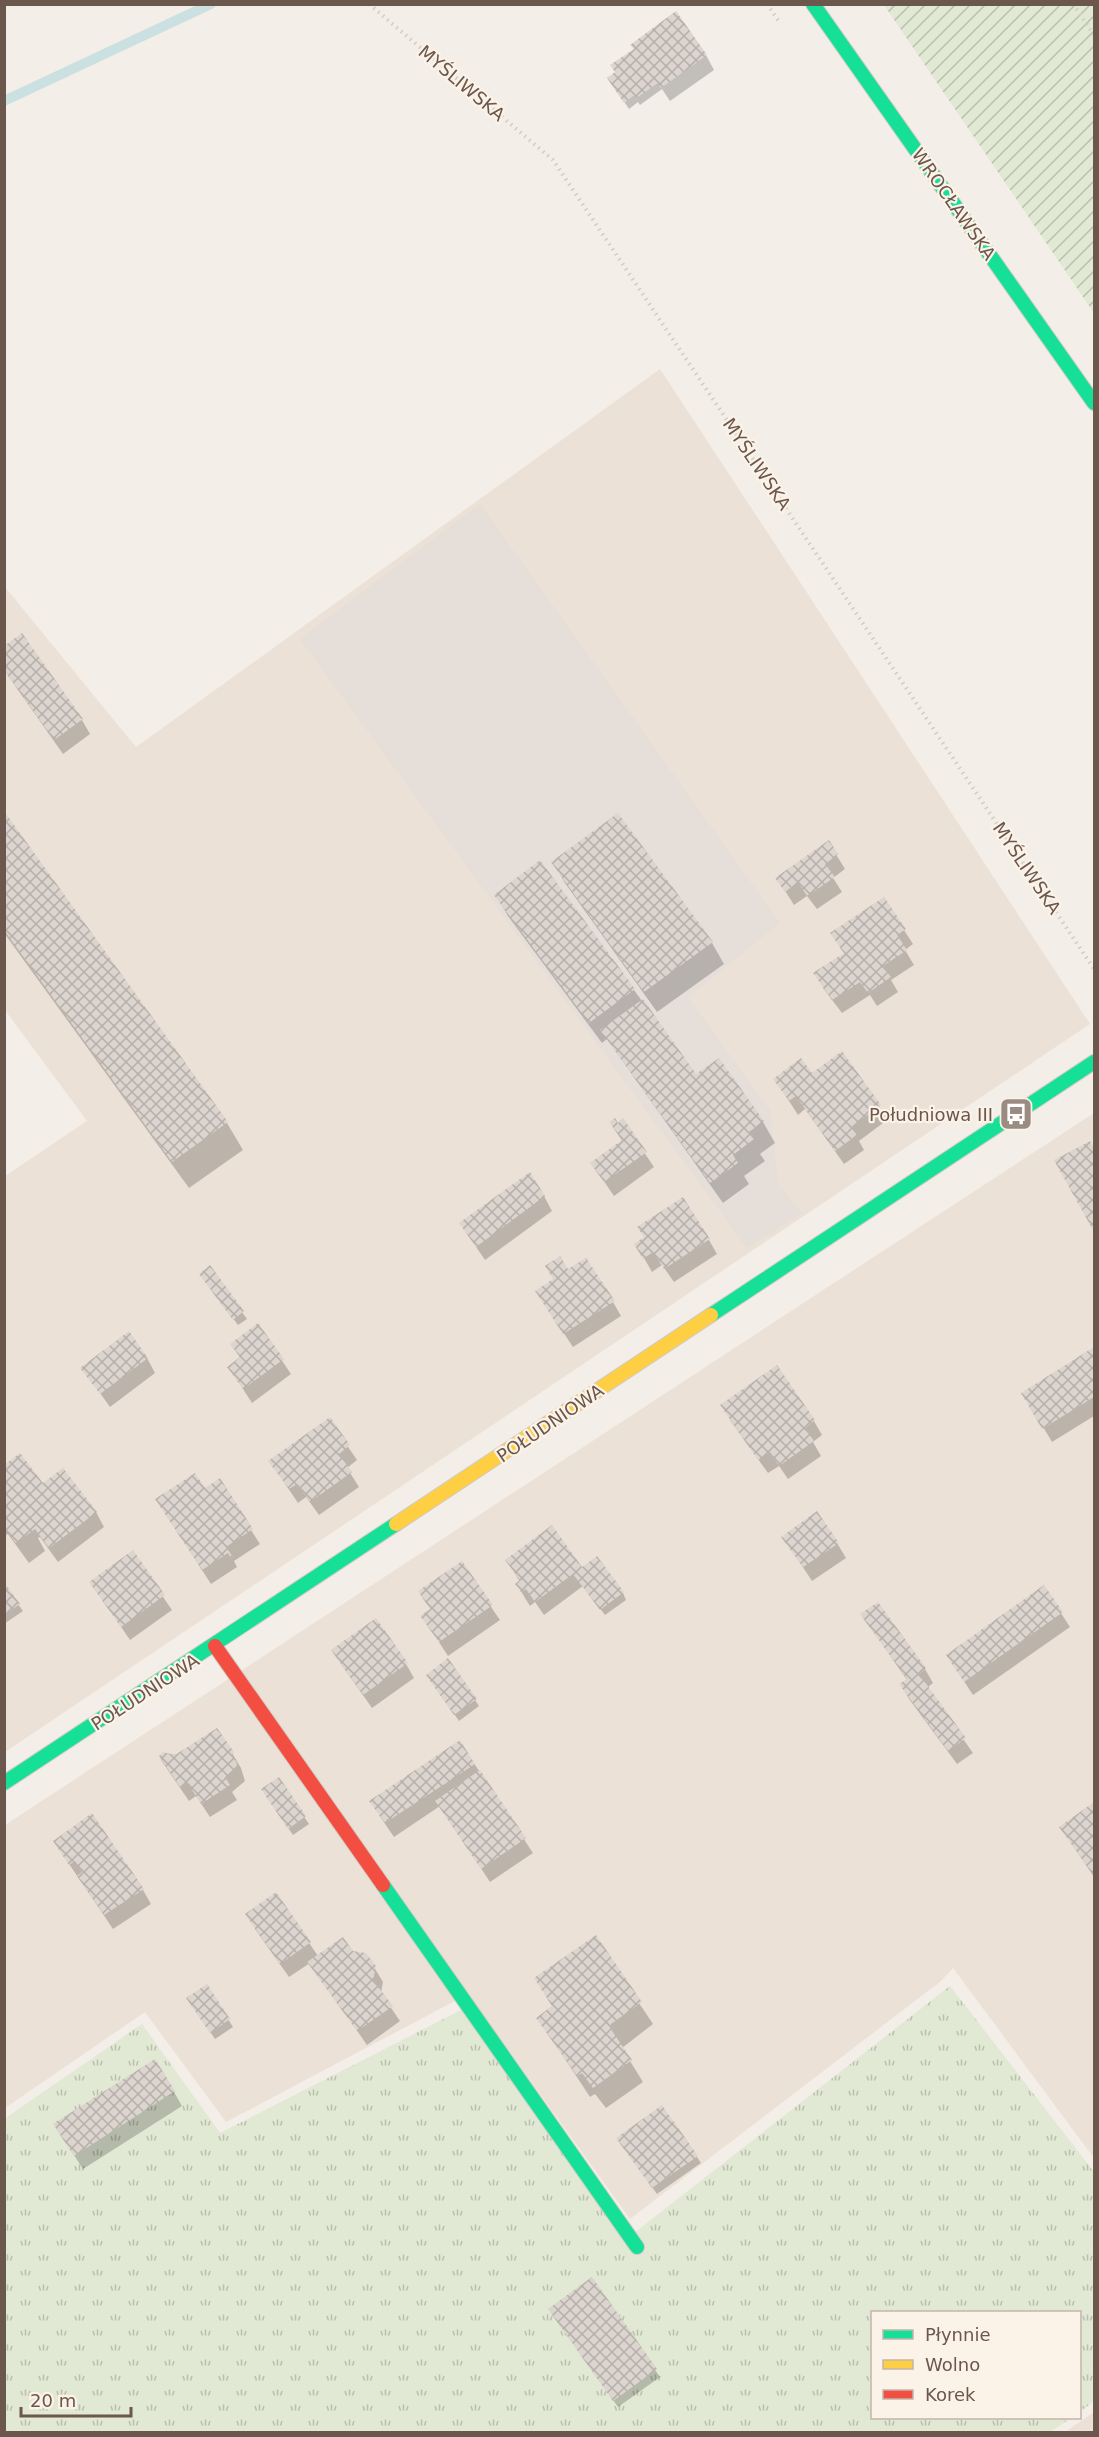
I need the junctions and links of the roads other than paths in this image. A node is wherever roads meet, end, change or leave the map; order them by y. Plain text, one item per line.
1 (813, 4) edge
2 (1095, 403) edge
3 (1095, 1062) edge
4 (215, 1646) junction
5 (4, 1783) edge
6 (637, 2247) dead end

1 - 2 street, WROCŁAWSKA
3 - 4 street, POŁUDNIOWA
4 - 5 street, POŁUDNIOWA
4 - 6 street

